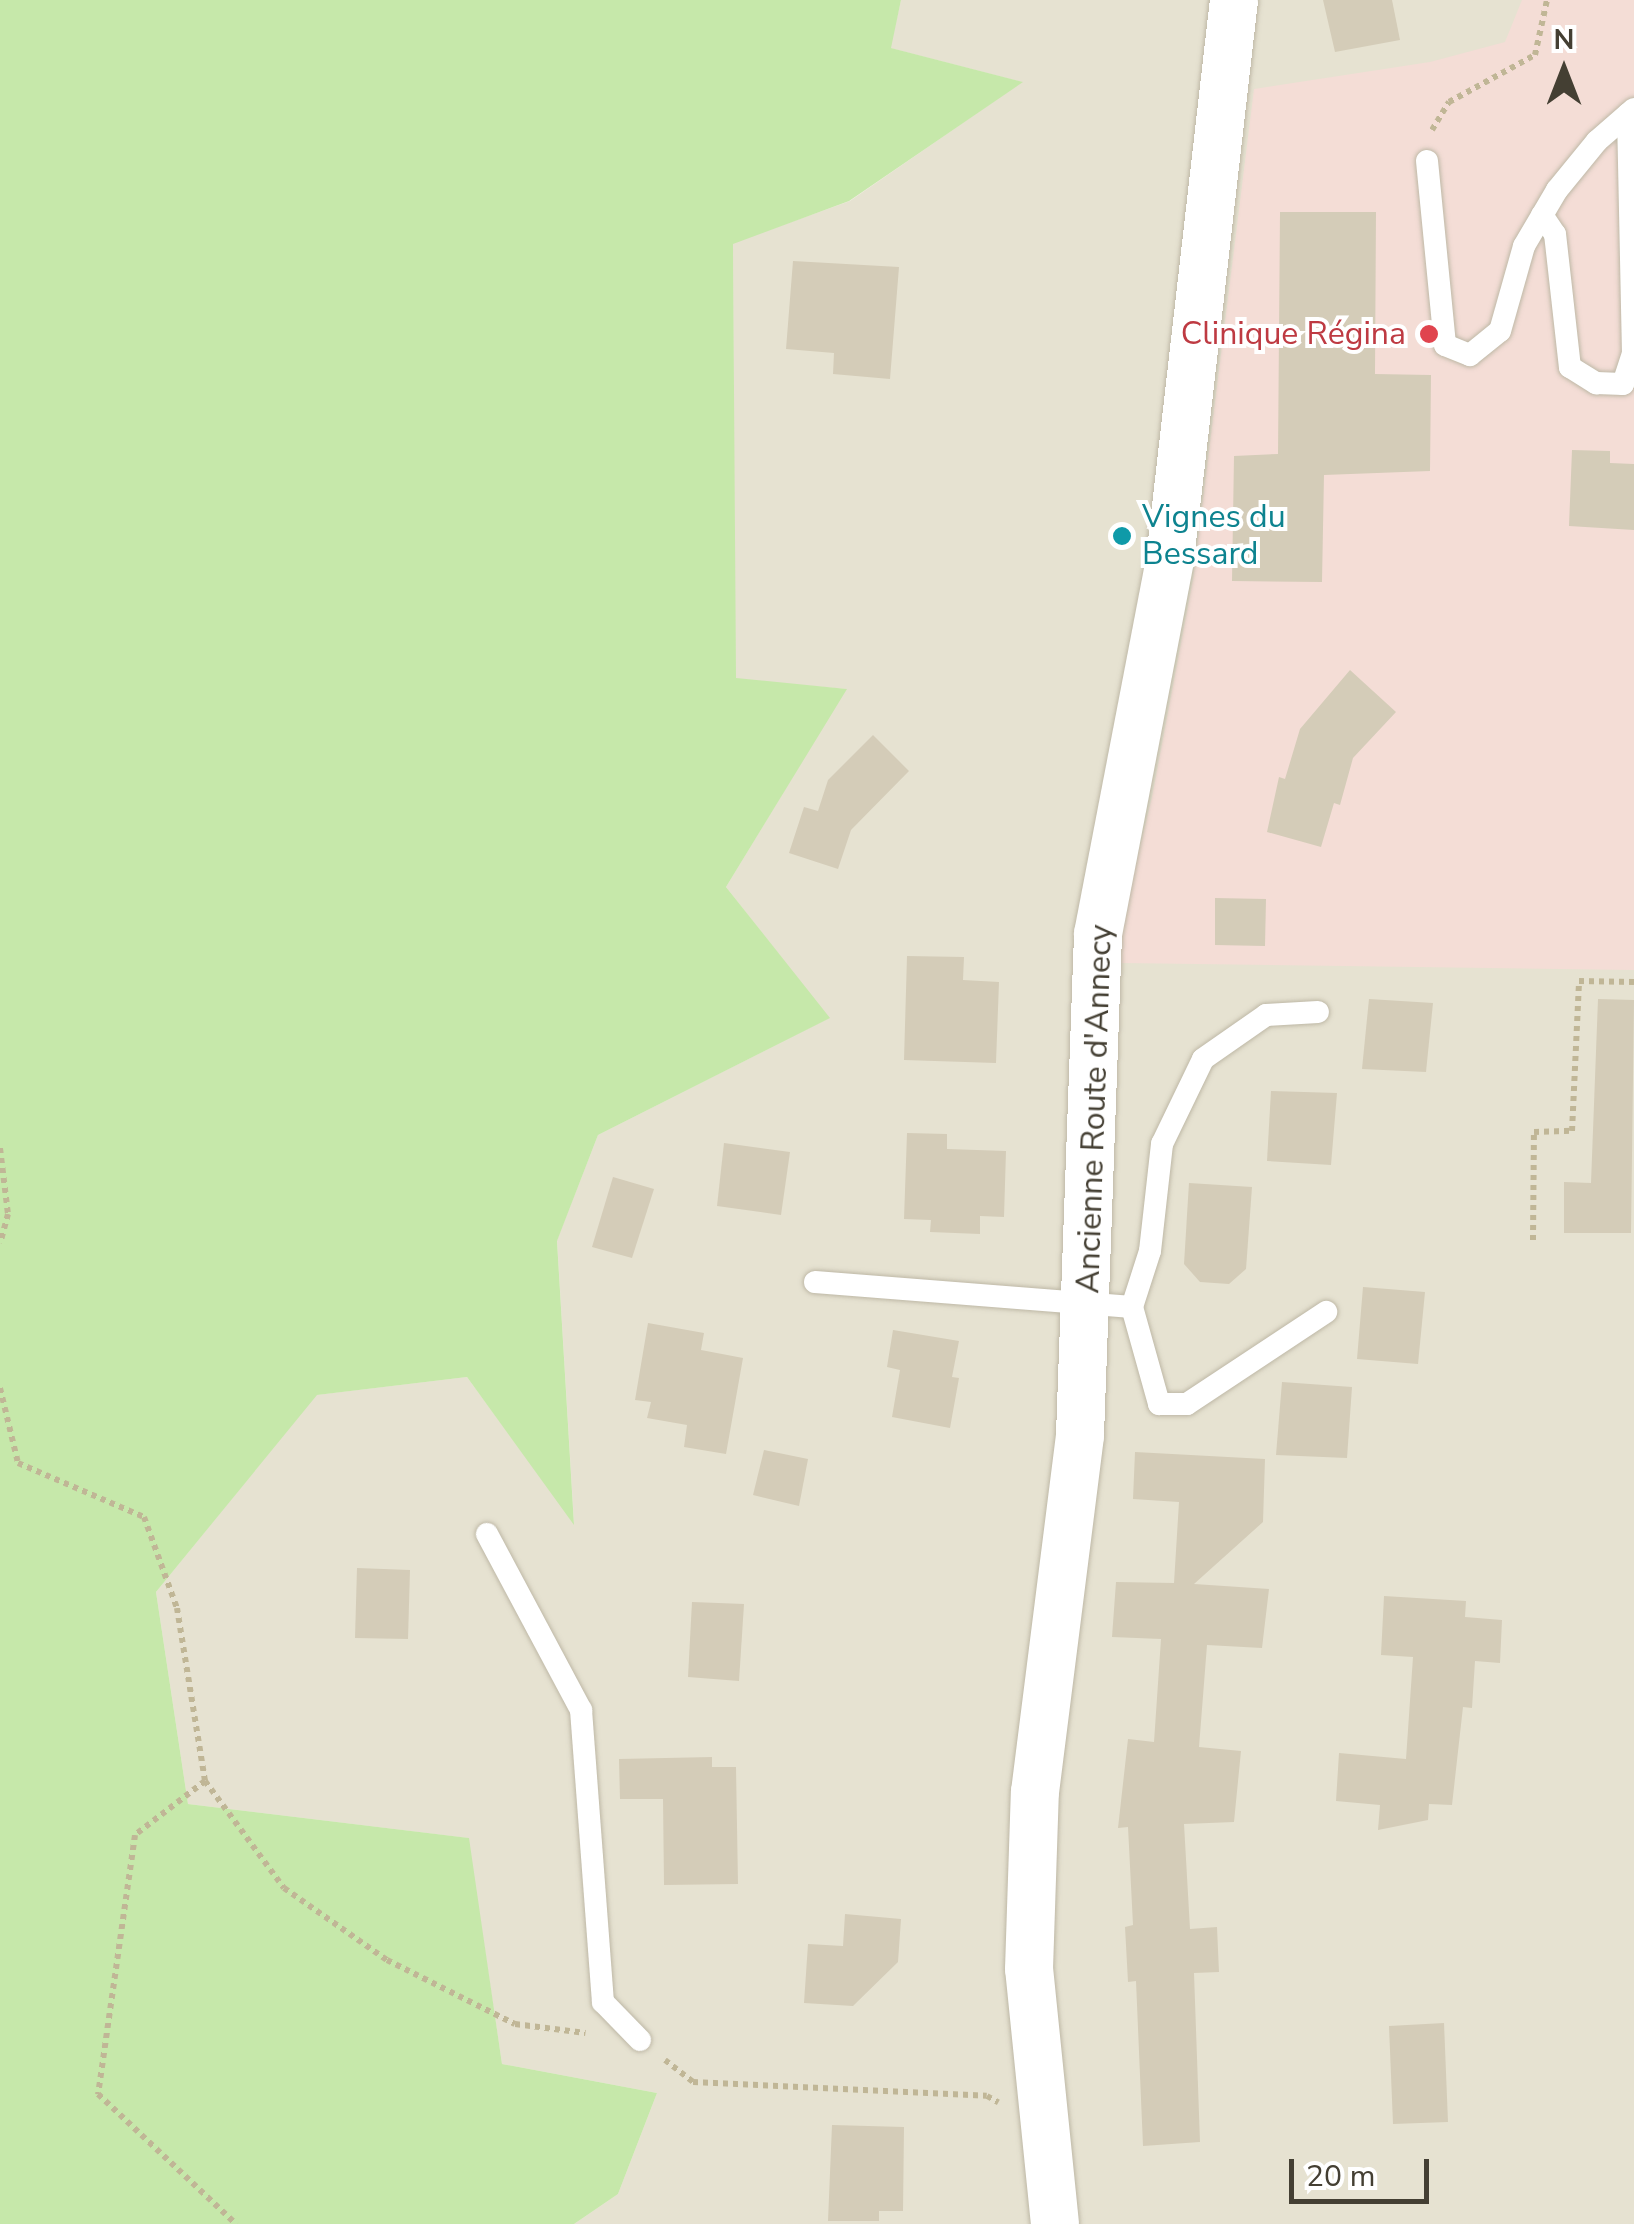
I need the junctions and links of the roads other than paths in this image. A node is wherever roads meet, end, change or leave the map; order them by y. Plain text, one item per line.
1 (1234, 0) edge
2 (1631, 111) edge
3 (1427, 161) road end
4 (1542, 215) junction
5 (1318, 1012) dead end
6 (816, 1282) dead end
7 (1109, 1305) junction
8 (1326, 1312) dead end
9 (488, 1534) dead end
10 (640, 2040) road end
11 (1055, 2224) edge

1 - 7 street, Ancienne Route d'Annecy
2 - 4 lane
2 - 4 lane
3 - 4 lane
5 - 7 lane
6 - 7 lane
7 - 8 lane
7 - 11 street, Ancienne Route d'Annecy
9 - 10 lane

